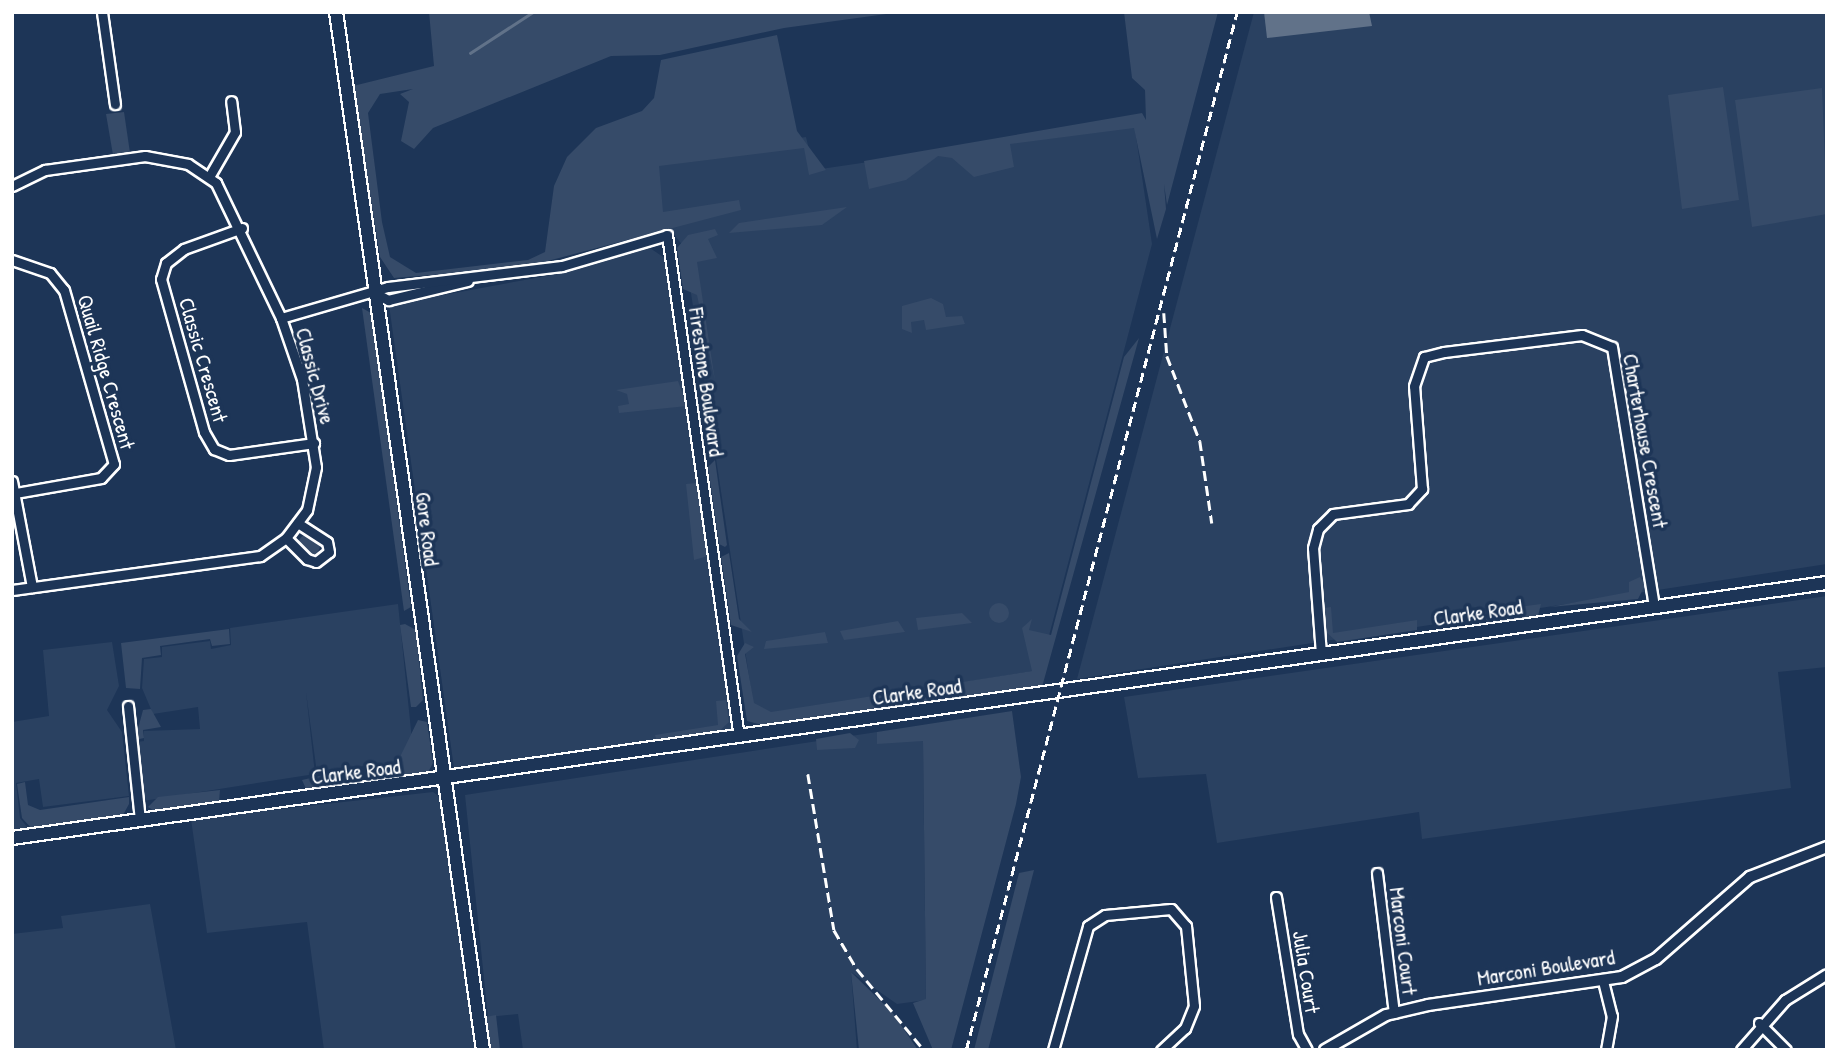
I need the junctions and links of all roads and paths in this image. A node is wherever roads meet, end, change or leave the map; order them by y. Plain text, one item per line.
1 (102, 12) edge
2 (336, 12) edge
3 (231, 100) dead end
4 (115, 104) dead end
5 (209, 177) junction
6 (12, 186) edge
7 (242, 228) junction
8 (12, 260) edge
9 (377, 294) junction
10 (281, 318) junction
11 (314, 443) junction
12 (12, 481) edge
13 (16, 493) junction
14 (298, 523) junction
15 (286, 538) junction
16 (1827, 583) edge
17 (32, 587) junction
18 (12, 590) edge
19 (1654, 607) junction
20 (1321, 654) junction
21 (128, 706) dead end
22 (739, 737) junction
23 (442, 782) junction
24 (140, 820) junction
25 (12, 838) edge
26 (1827, 847) edge
27 (1377, 873) dead end
28 (1276, 897) dead end
29 (1827, 974) edge
30 (1603, 981) junction
31 (1394, 1013) junction
32 (1759, 1023) junction
33 (483, 1050) edge
34 (1052, 1050) edge
35 (1161, 1050) edge
36 (1307, 1050) edge
37 (1325, 1050) edge
38 (1606, 1050) edge
39 (1741, 1050) edge
40 (1786, 1050) edge

1 - 4 street
2 - 9 main road, Gore Road
3 - 5 street
5 - 6 street
5 - 7 street, Classic Drive
7 - 10 street, Classic Drive
7 - 11 street, Classic Crescent
8 - 13 street, Quail Ridge Crescent
9 - 10 street, Firestone Boulevard
9 - 22 street, Firestone Boulevard
9 - 23 main road, Gore Road
10 - 11 street, Classic Drive
11 - 14 street, Classic Drive
12 - 13 street
13 - 17 street
14 - 15 street, Classic Drive
14 - 15 street
15 - 17 street, Classic Drive
16 - 19 main road, Clarke Road
17 - 18 street, Classic Drive
19 - 20 main road, Clarke Road
19 - 20 street, Charterhouse Crescent
20 - 22 main road, Clarke Road
21 - 24 street
22 - 23 main road, Clarke Road
23 - 24 main road, Clarke Road
23 - 33 main road, Gore Road
24 - 25 main road, Clarke Road
26 - 30 street, Marconi Boulevard
27 - 31 street, Marconi Court
28 - 36 street, Julia Court
29 - 32 street
30 - 31 street, Marconi Boulevard
30 - 38 street
31 - 37 street, Marconi Boulevard
32 - 39 street
32 - 40 street
34 - 35 street

